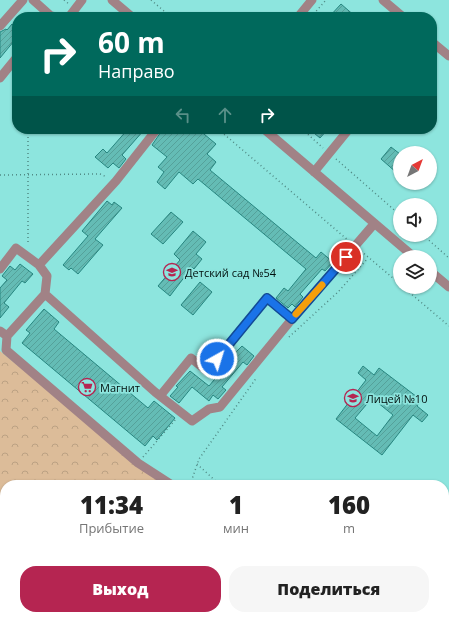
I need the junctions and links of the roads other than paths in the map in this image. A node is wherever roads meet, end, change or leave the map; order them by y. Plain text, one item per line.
1 (23, 0) edge
2 (33, 0) edge
3 (82, 0) edge
4 (112, 0) edge
5 (312, 0) edge
6 (383, 0) edge
7 (12, 12) edge
8 (12, 12) edge
9 (47, 12) edge
10 (73, 12) edge
11 (126, 12) edge
12 (302, 12) edge
13 (397, 12) edge
14 (0, 26) edge
15 (437, 46) edge
16 (449, 56) edge
17 (12, 63) edge
18 (0, 78) edge
19 (153, 134) edge
20 (270, 134) edge
21 (344, 134) edge
22 (314, 172) junction
23 (374, 224) junction
24 (406, 250) edge
25 (39, 265) junction
26 (0, 269) edge
27 (437, 277) edge
28 (449, 287) edge
29 (45, 294) junction
30 (292, 319) junction
31 (3, 333) edge
32 (160, 396) junction
33 (164, 480) edge

1 - 8 street
2 - 9 street
3 - 10 street
4 - 11 street
5 - 12 street
6 - 13 street
7 - 14 street
15 - 16 street
17 - 18 street
19 - 25 street
20 - 22 street
21 - 22 street
22 - 23 street
23 - 24 street
23 - 30 street
25 - 26 street
25 - 29 street
27 - 28 street
29 - 31 street
29 - 32 street
30 - 32 street
30 - 32 street
31 - 33 street

